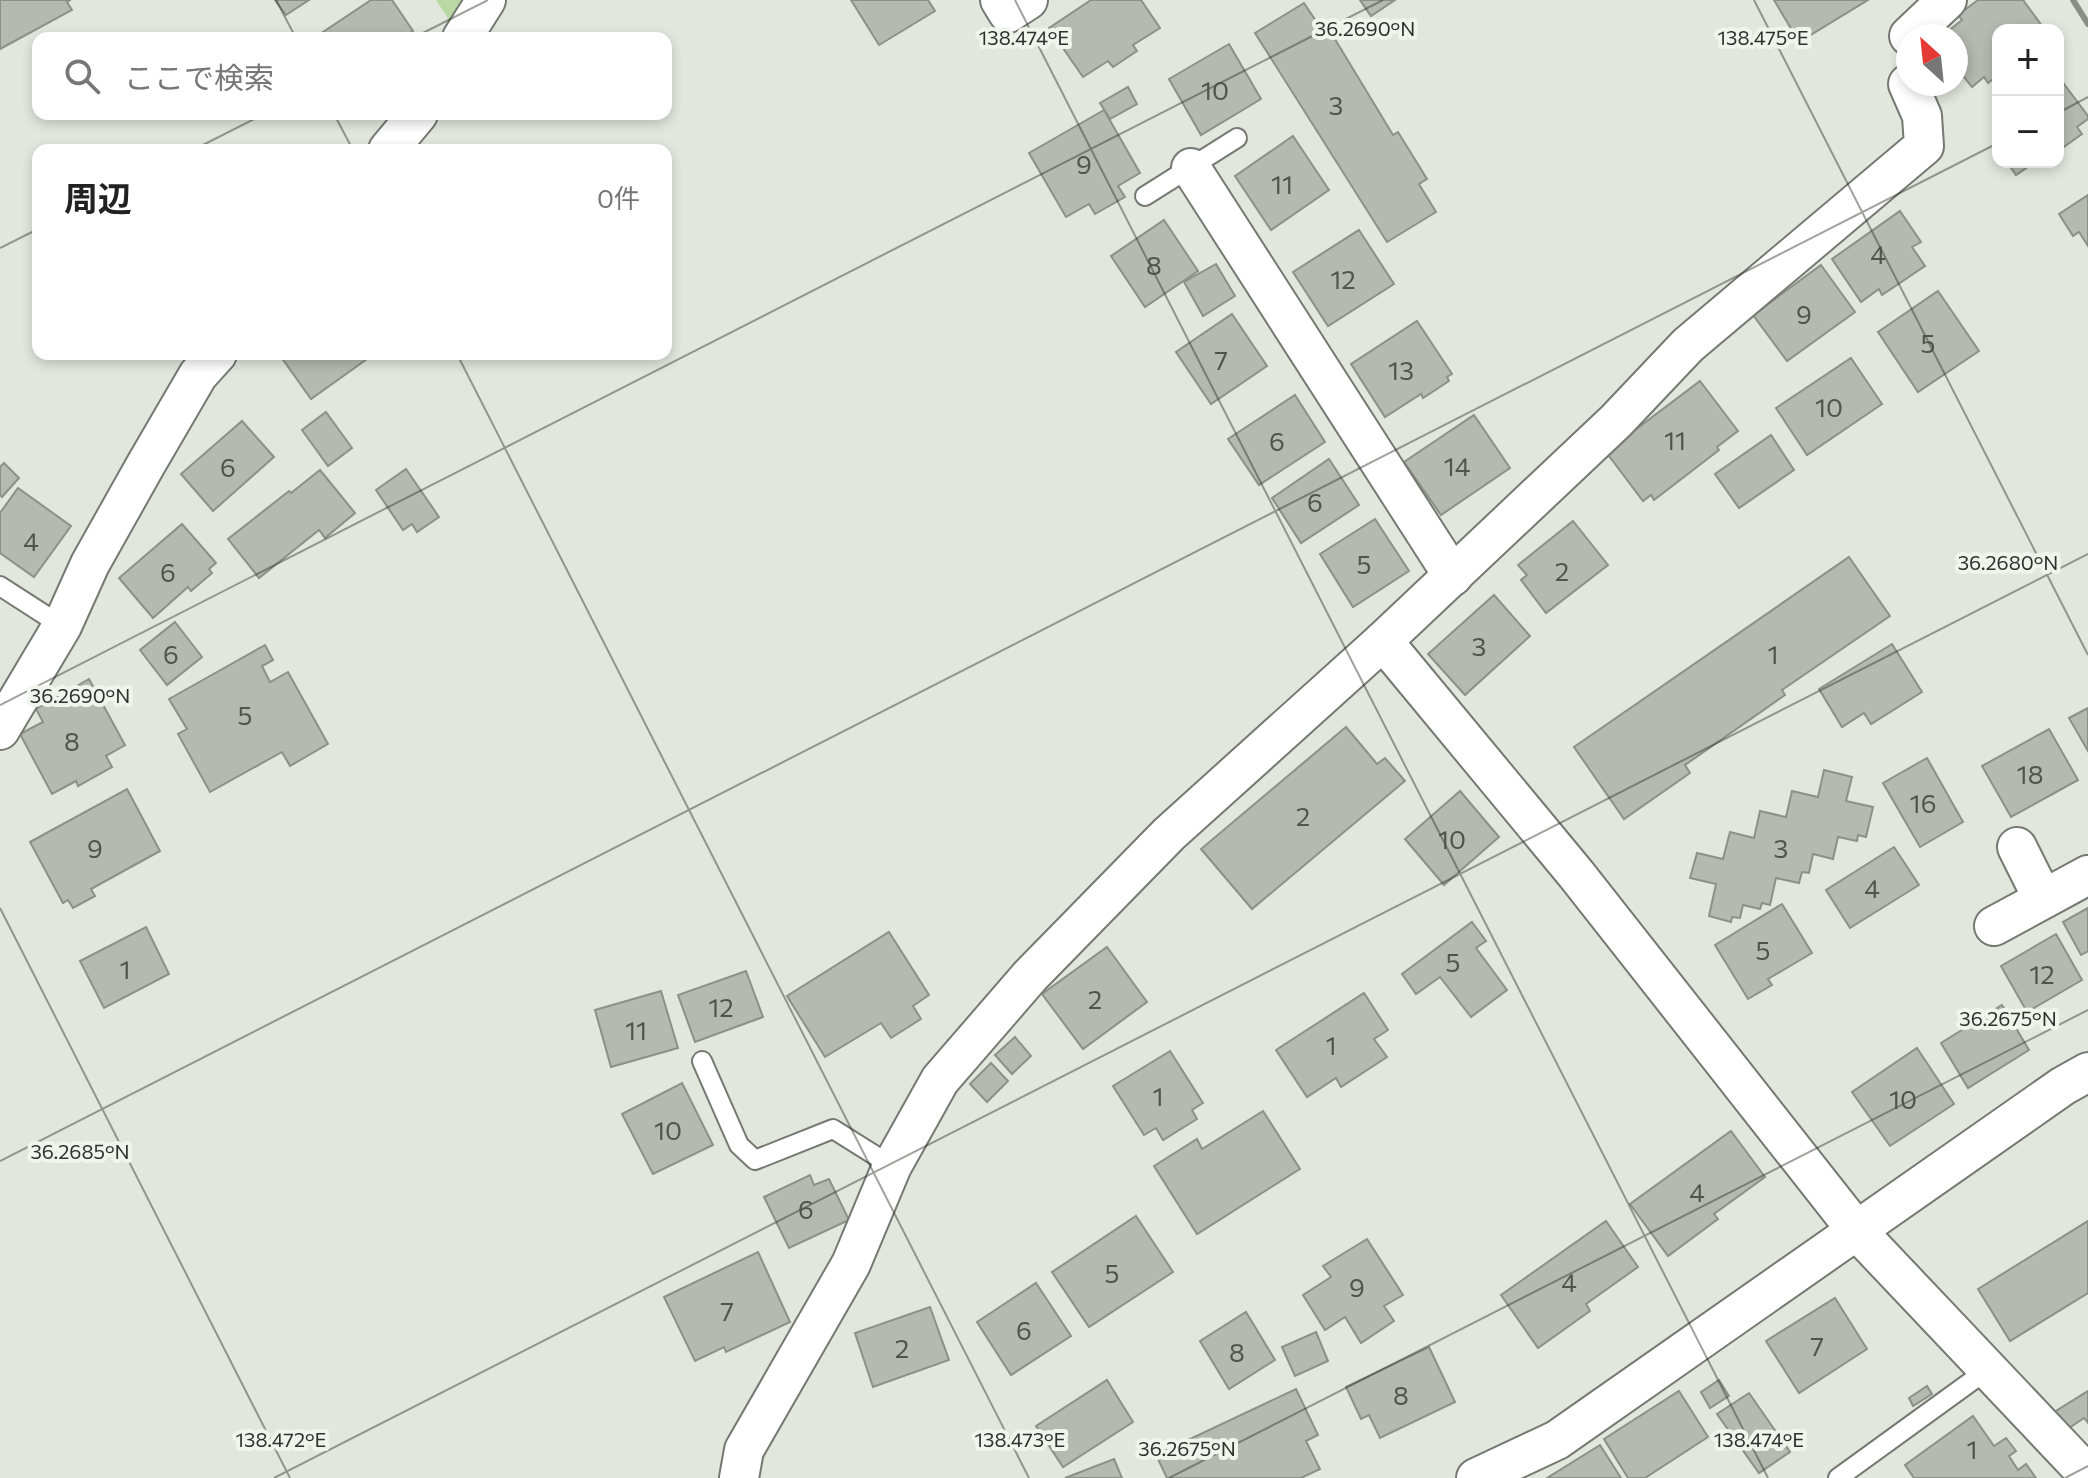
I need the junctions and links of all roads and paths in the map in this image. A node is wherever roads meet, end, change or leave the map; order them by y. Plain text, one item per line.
1 (486, 0) edge
2 (1000, 0) edge
3 (1028, 0) edge
4 (1947, 0) edge
5 (1922, 24) edge
6 (466, 32) edge
7 (1913, 96) edge
8 (413, 120) edge
9 (1237, 138) dead end
10 (393, 144) edge
11 (1191, 168) junction
12 (1145, 196) dead end
13 (212, 360) edge
14 (1453, 576) junction
15 (0, 586) edge
16 (62, 626) junction
17 (1383, 641) junction
18 (0, 730) edge
19 (2017, 847) dead end
20 (2088, 875) edge
21 (2043, 899) junction
22 (1994, 926) dead end
23 (702, 1061) dead end
24 (2088, 1072) edge
25 (892, 1166) junction
26 (1857, 1231) junction
27 (1987, 1370) junction
28 (2088, 1475) edge
29 (739, 1478) edge
30 (1476, 1478) edge
31 (1838, 1478) edge

1 - 6 street
2 - 3 street
4 - 5 street
7 - 14 street
8 - 10 street
9 - 11 lane
11 - 12 lane
11 - 14 street
13 - 16 street
14 - 17 street
15 - 16 lane
16 - 18 street
17 - 25 street
17 - 26 street
19 - 21 street
20 - 21 street
21 - 22 street
23 - 25 lane
24 - 26 street
25 - 29 street
26 - 27 street
26 - 30 street
27 - 28 street
27 - 31 lane

